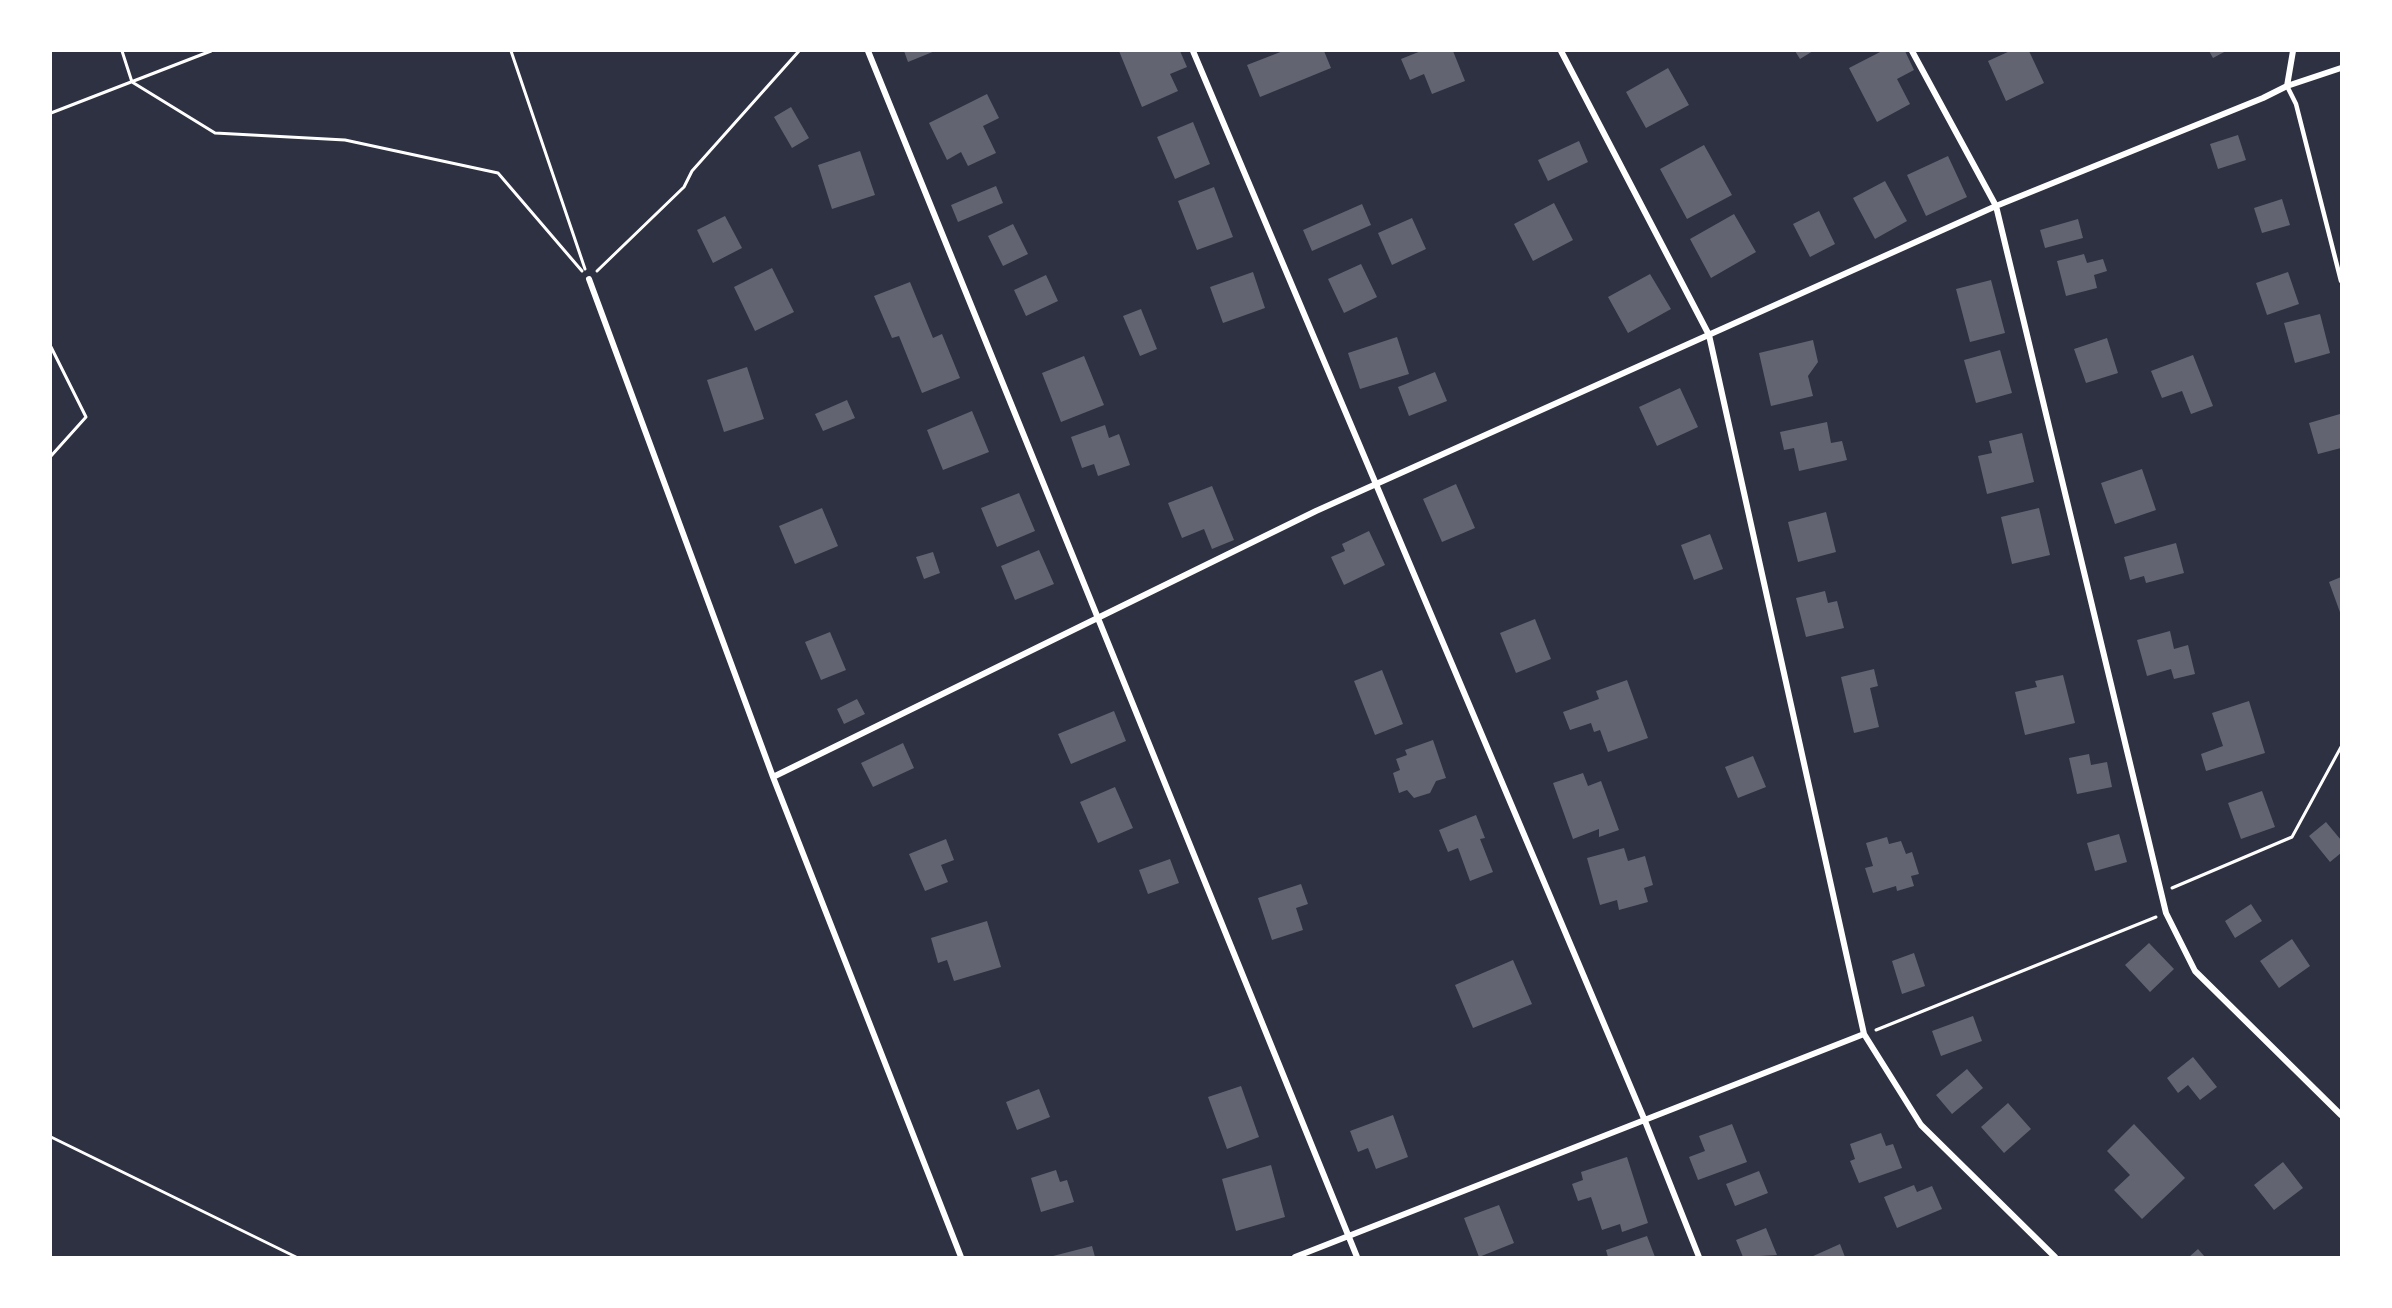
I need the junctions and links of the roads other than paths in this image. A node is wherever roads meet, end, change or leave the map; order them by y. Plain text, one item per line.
1 (868, 51) edge
2 (1193, 51) edge
3 (1561, 51) edge
4 (1912, 51) edge
5 (2293, 51) edge
6 (2341, 68) edge
7 (2287, 86) junction
8 (1996, 206) junction
9 (589, 279) road end
10 (2341, 281) edge
11 (1709, 335) junction
12 (1377, 484) junction
13 (1099, 615) junction
14 (773, 777) junction
15 (1864, 1035) junction
16 (2341, 1115) edge
17 (1644, 1121) junction
18 (1348, 1236) junction
19 (961, 1257) edge
20 (1295, 1257) edge
21 (1357, 1257) edge
22 (1699, 1257) edge
23 (2055, 1257) edge

1 - 13 street
2 - 12 street
3 - 11 street
4 - 8 street
5 - 7 street
6 - 7 street
7 - 8 street
7 - 10 lane
8 - 11 street
8 - 16 street
9 - 14 street
11 - 12 street
11 - 15 street
12 - 13 street
12 - 17 street
13 - 14 street
13 - 18 street
14 - 19 street
15 - 17 street
15 - 23 street
17 - 18 street
17 - 22 street
18 - 20 street
18 - 21 street

